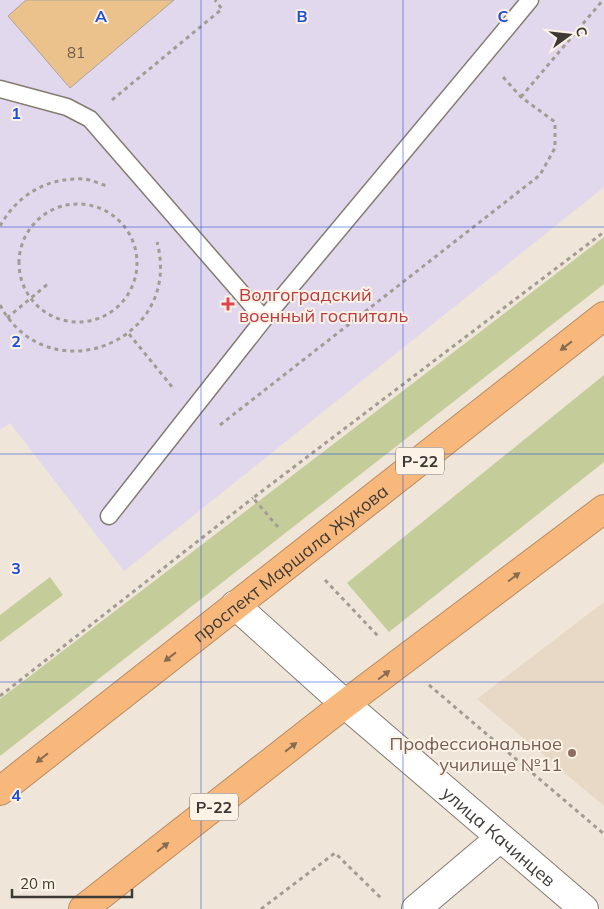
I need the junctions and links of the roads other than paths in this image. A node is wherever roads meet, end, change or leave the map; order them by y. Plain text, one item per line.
1 (530, 0) edge
2 (0, 89) edge
3 (604, 316) edge
4 (264, 318) junction
5 (604, 509) edge
6 (109, 516) dead end
7 (235, 605) junction
8 (345, 704) junction
9 (0, 791) edge
10 (500, 838) junction
11 (83, 909) edge
12 (416, 909) edge
13 (584, 909) edge

1 - 4 lane
2 - 4 lane
3 -> 7 highway, проспект Маршала Жукова / Р-22
4 - 6 lane
8 -> 5 highway, Р-22
7 - 8 main road, улица Качинцев
7 -> 9 highway, проспект Маршала Жукова / Р-22
8 - 10 main road, улица Качинцев
11 -> 8 highway, Р-22
10 - 12 main road
10 - 13 main road, улица Качинцев

